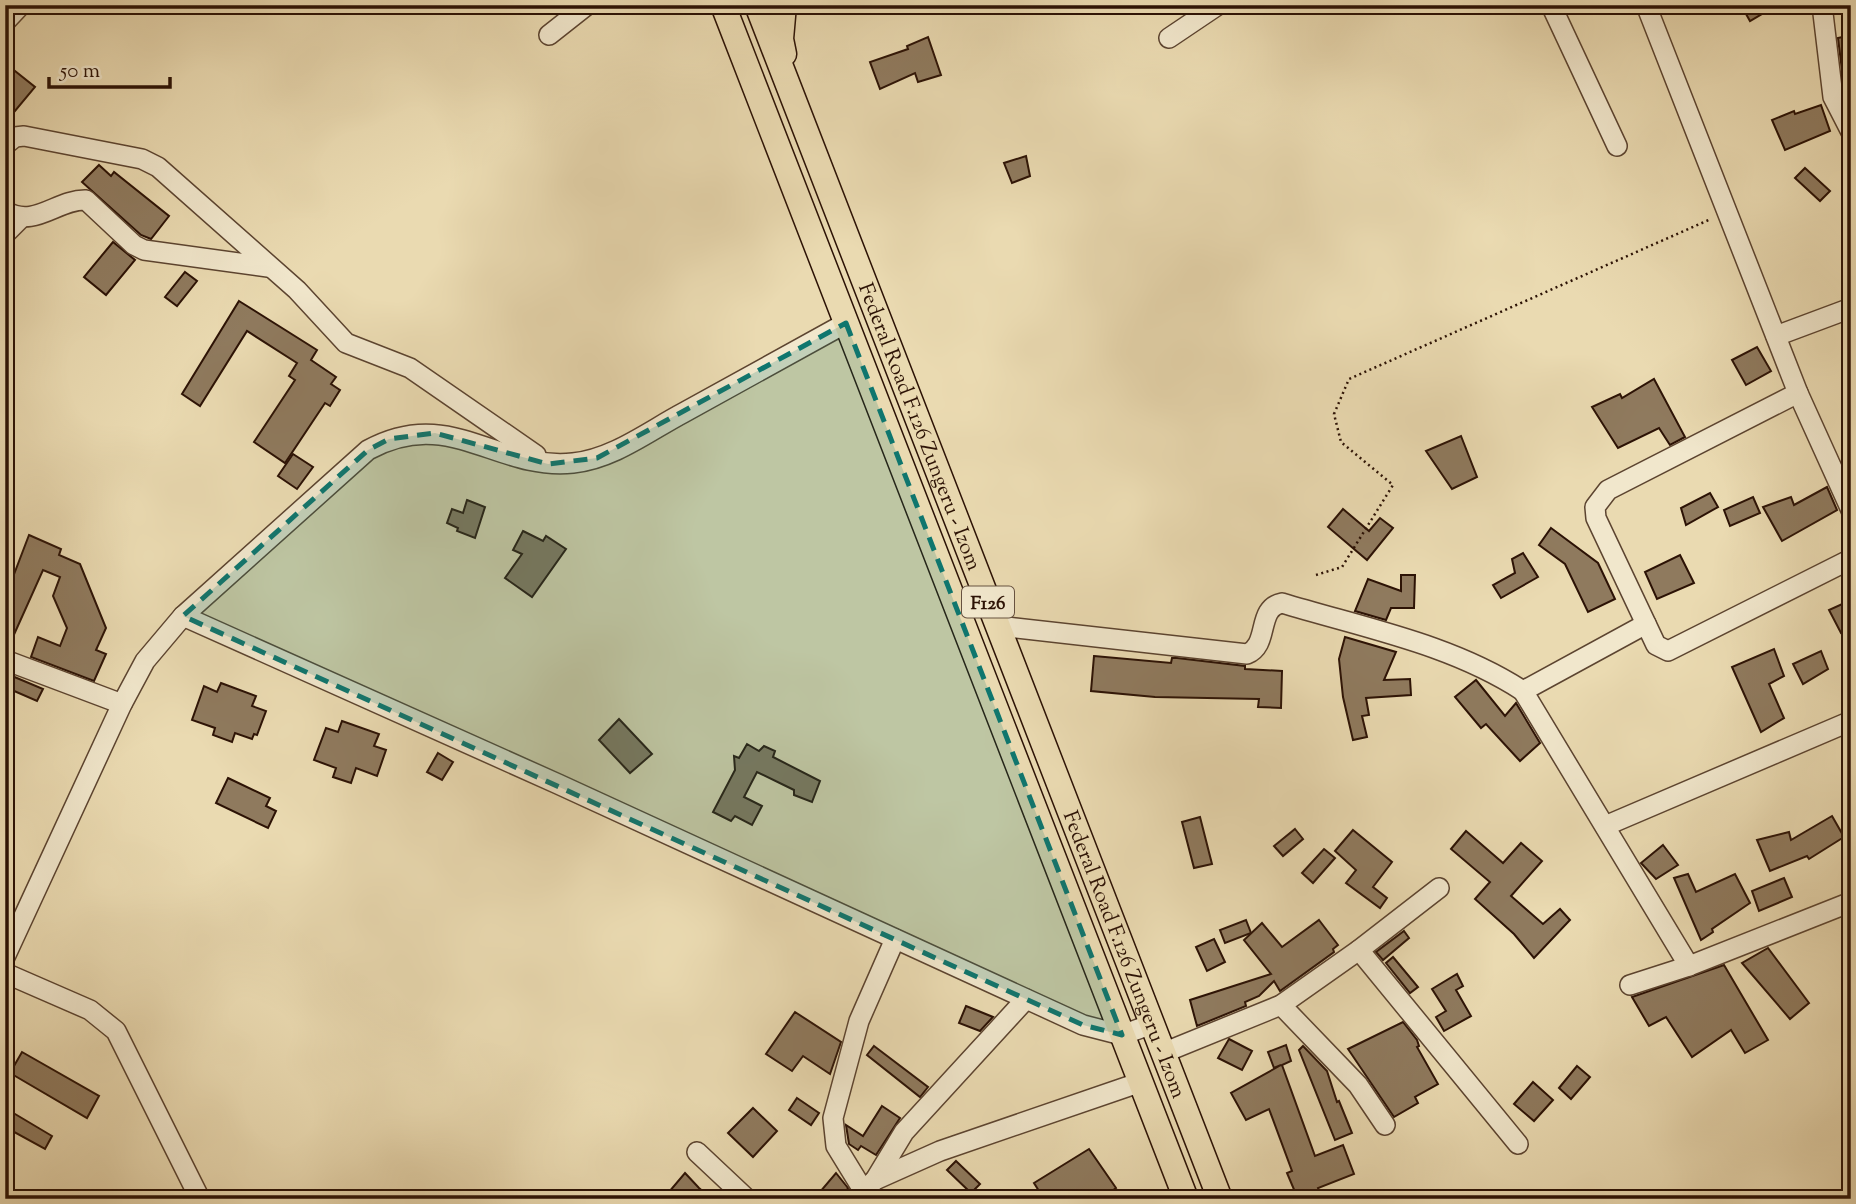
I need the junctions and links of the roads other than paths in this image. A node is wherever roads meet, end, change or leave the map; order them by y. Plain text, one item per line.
1 (21, 5) edge
2 (587, 5) edge
3 (723, 5) edge
4 (757, 5) edge
5 (784, 5) edge
6 (1218, 5) edge
7 (1551, 5) edge
8 (1646, 5) edge
9 (1824, 6) edge
10 (5, 22) edge
11 (549, 34) dead end
12 (1169, 38) dead end
13 (789, 89) junction
14 (1851, 132) edge
15 (5, 145) edge
16 (1617, 146) dead end
17 (13, 214) edge
18 (5, 234) edge
19 (268, 267) junction
20 (1851, 308) edge
21 (846, 323) junction
22 (1776, 336) junction
23 (1798, 393) junction
24 (548, 464) junction
25 (1851, 510) edge
26 (1851, 559) edge
27 (183, 616) junction
28 (1646, 624) junction
29 (998, 626) junction
30 (5, 660) edge
31 (1523, 691) junction
32 (122, 704) junction
33 (1851, 721) edge
34 (1605, 826) junction
35 (1439, 888) dead end
36 (1851, 902) edge
37 (894, 939) junction
38 (1359, 950) junction
39 (5, 957) edge
40 (1689, 965) junction
41 (5, 972) edge
42 (1630, 985) dead end
43 (1026, 999) junction
44 (1281, 1005) junction
45 (1152, 1024) junction
46 (1122, 1035) junction
47 (1163, 1053) junction
48 (1141, 1082) junction
49 (1385, 1125) dead end
50 (1518, 1144) dead end
51 (697, 1152) dead end
52 (864, 1189) edge
53 (200, 1199) edge
54 (747, 1199) edge
55 (1186, 1199) edge
56 (1220, 1199) edge

1 - 10 street
2 - 11 street
3 - 21 main road, Federal Road F.126 Zungeru - Izom / F126
4 - 13 main road, Federal Road F.126 Zungeru - Izom / F126
5 - 13 main road
6 - 12 street
7 - 16 street
8 - 22 street
9 - 14 street
13 - 29 main road, Federal Road F.126 Zungeru - Izom / F126
15 - 19 street
17 - 18 street
17 - 19 street
19 - 24 street
20 - 22 street
21 - 24 street
21 - 46 main road, Federal Road F.126 Zungeru - Izom / F126
22 - 23 street
23 - 25 street
23 - 28 street
24 - 27 street
26 - 28 street
27 - 32 street
27 - 37 street
28 - 31 street
29 - 31 street
29 - 45 main road, Federal Road F.126 Zungeru - Izom / F126
30 - 32 street
31 - 34 street
32 - 39 street
33 - 34 street
34 - 40 street
35 - 38 street
36 - 40 street
37 - 43 street
37 - 52 street
38 - 44 street
38 - 50 street
40 - 42 street
41 - 53 street
43 - 46 street
43 - 52 street
44 - 47 street
44 - 49 street
45 - 46 street
45 - 47 main road, Federal Road F.126 Zungeru - Izom / F126
46 - 48 main road, Federal Road F.126 Zungeru - Izom / F126
47 - 56 main road, Federal Road F.126 Zungeru - Izom / F126
48 - 52 street
48 - 55 main road, Federal Road F.126 Zungeru - Izom / F126
51 - 54 street

